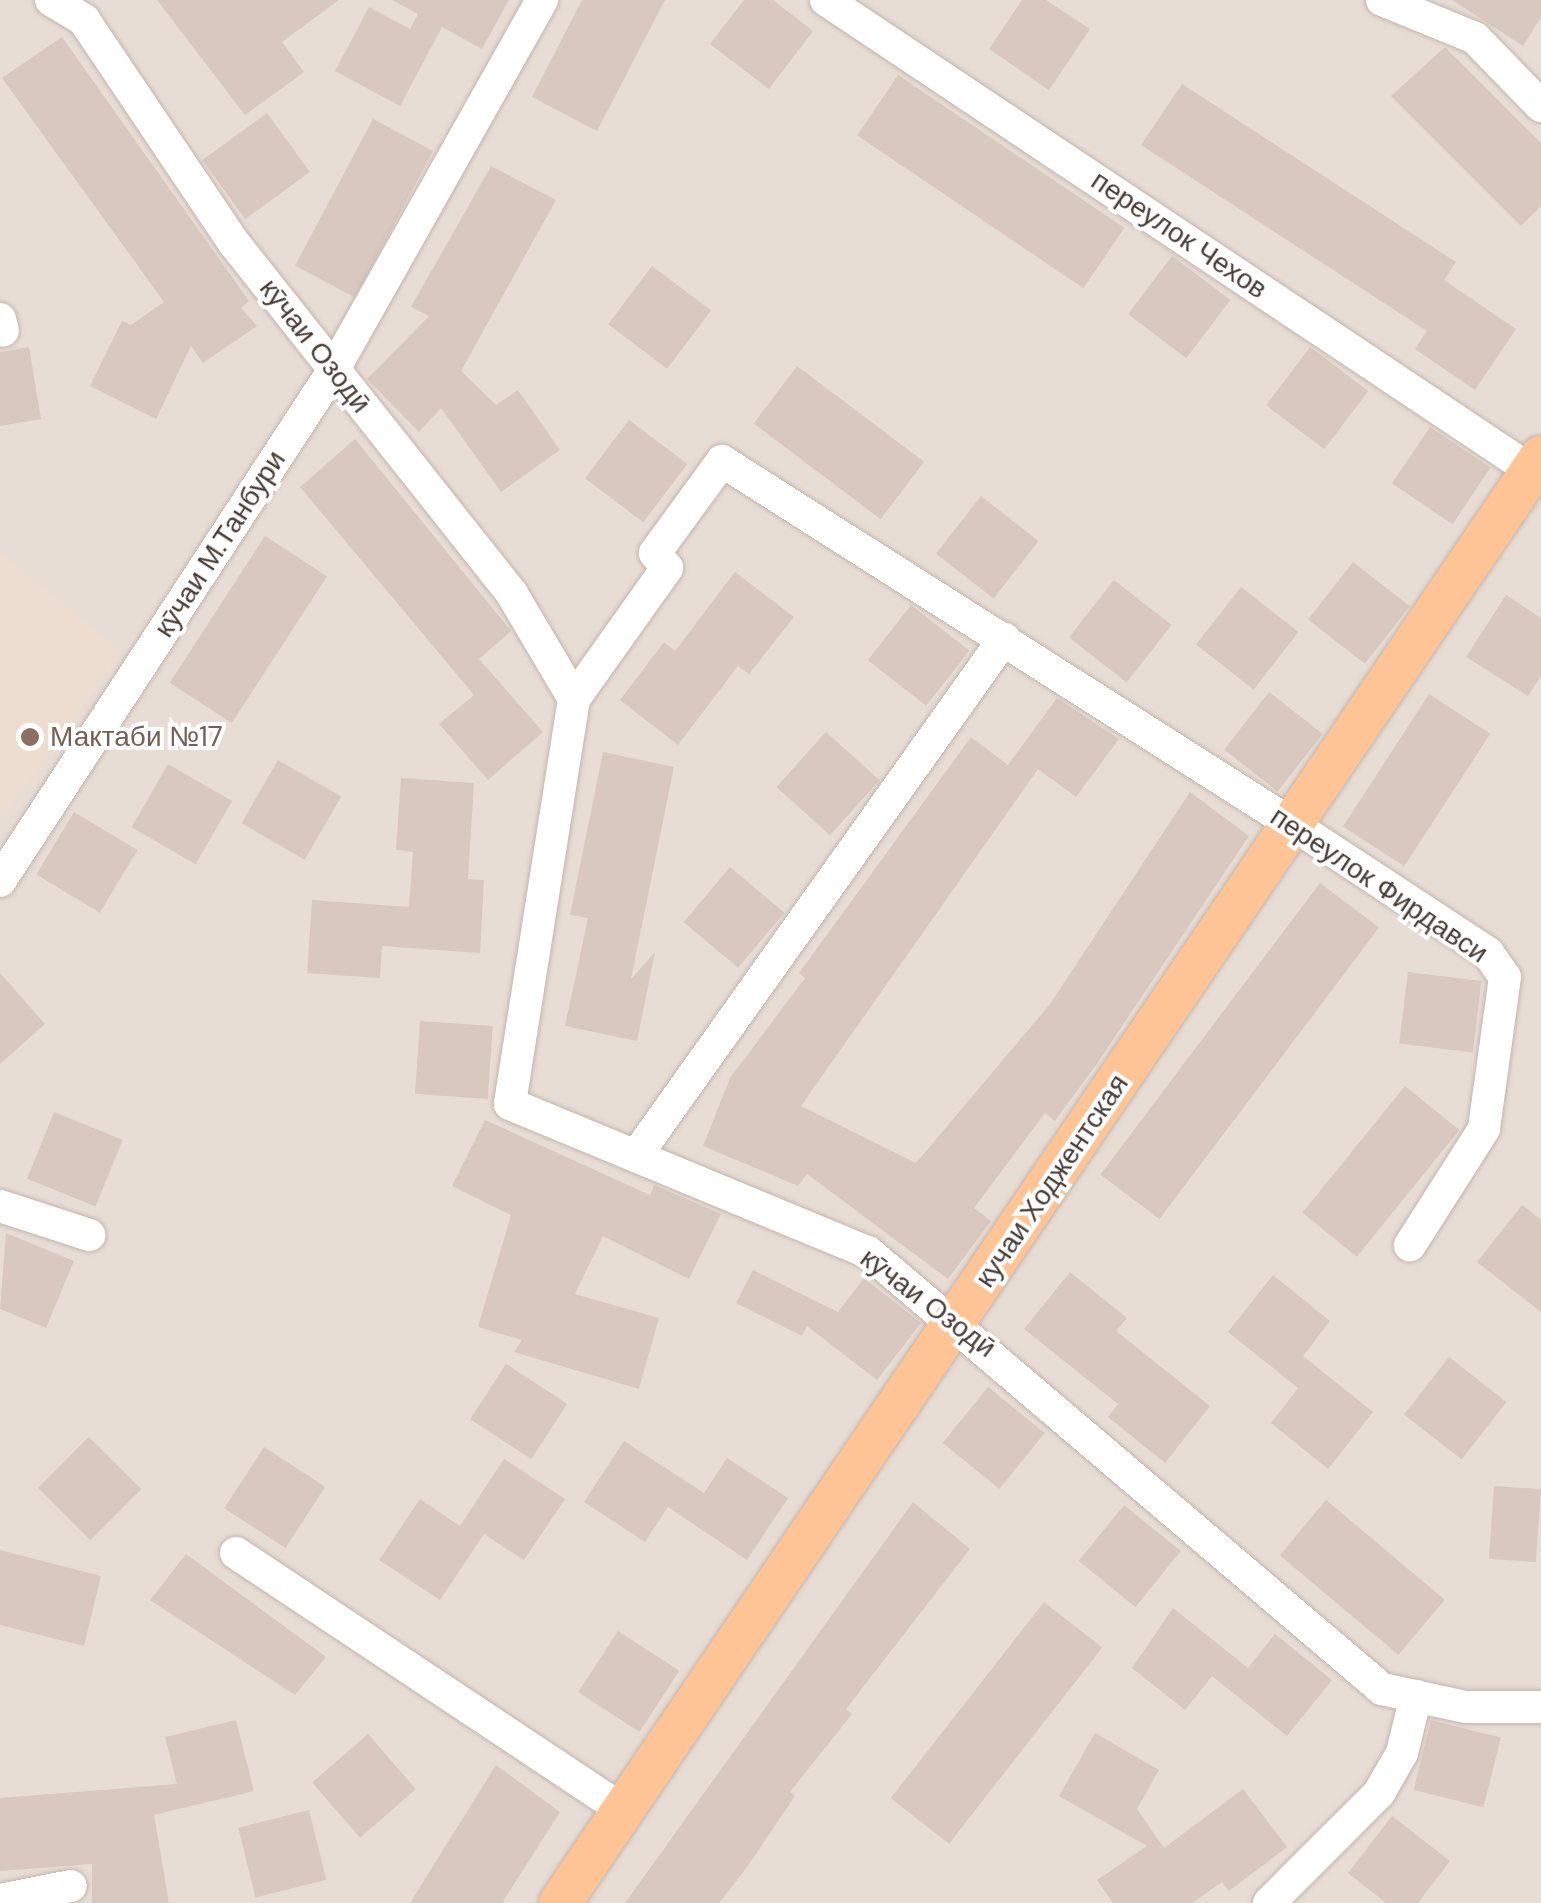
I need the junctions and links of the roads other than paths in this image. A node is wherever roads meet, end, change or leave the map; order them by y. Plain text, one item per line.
1 (51, 0) edge
2 (542, 0) edge
3 (826, 0) edge
4 (1382, 0) edge
5 (1541, 106) edge
6 (333, 371) junction
7 (1536, 464) edge
8 (667, 568) joint
9 (1004, 639) junction
10 (574, 699) junction
11 (1294, 826) junction
12 (0, 881) edge
13 (636, 1156) junction
14 (0, 1206) edge
15 (89, 1235) dead end
16 (1410, 1245) dead end
17 (957, 1319) junction
18 (236, 1553) dead end
19 (1416, 1696) junction
20 (1541, 1708) edge
21 (623, 1810) junction
22 (72, 1886) dead end
23 (0, 1900) edge
24 (560, 1903) edge
25 (1270, 1903) edge

1 - 6 street, кӯчаи Озодӣ
2 - 6 street, кӯчаи М.Танбури
3 - 7 street, переулок Чехов
4 - 5 street
6 - 10 street, кӯчаи Озодӣ
6 - 12 street, кӯчаи М.Танбури
7 - 11 main road, кучаи Ходжентская
8 - 9 street, переулок Фирдавси
8 - 10 street, кӯчаи Озодӣ
9 - 11 street, переулок Фирдавси
9 - 13 street
10 - 13 street, кӯчаи Озодӣ
11 - 16 street, переулок Фирдавси
11 - 17 main road, кучаи Ходжентская
13 - 17 street, кӯчаи Озодӣ
14 - 15 street
17 - 19 street, кӯчаи Озодӣ
17 - 21 main road, кучаи Ходжентская
18 - 21 street
19 - 20 street, кӯчаи Озодӣ
19 - 25 street
21 - 24 main road, кучаи Ходжентская
22 - 23 street

